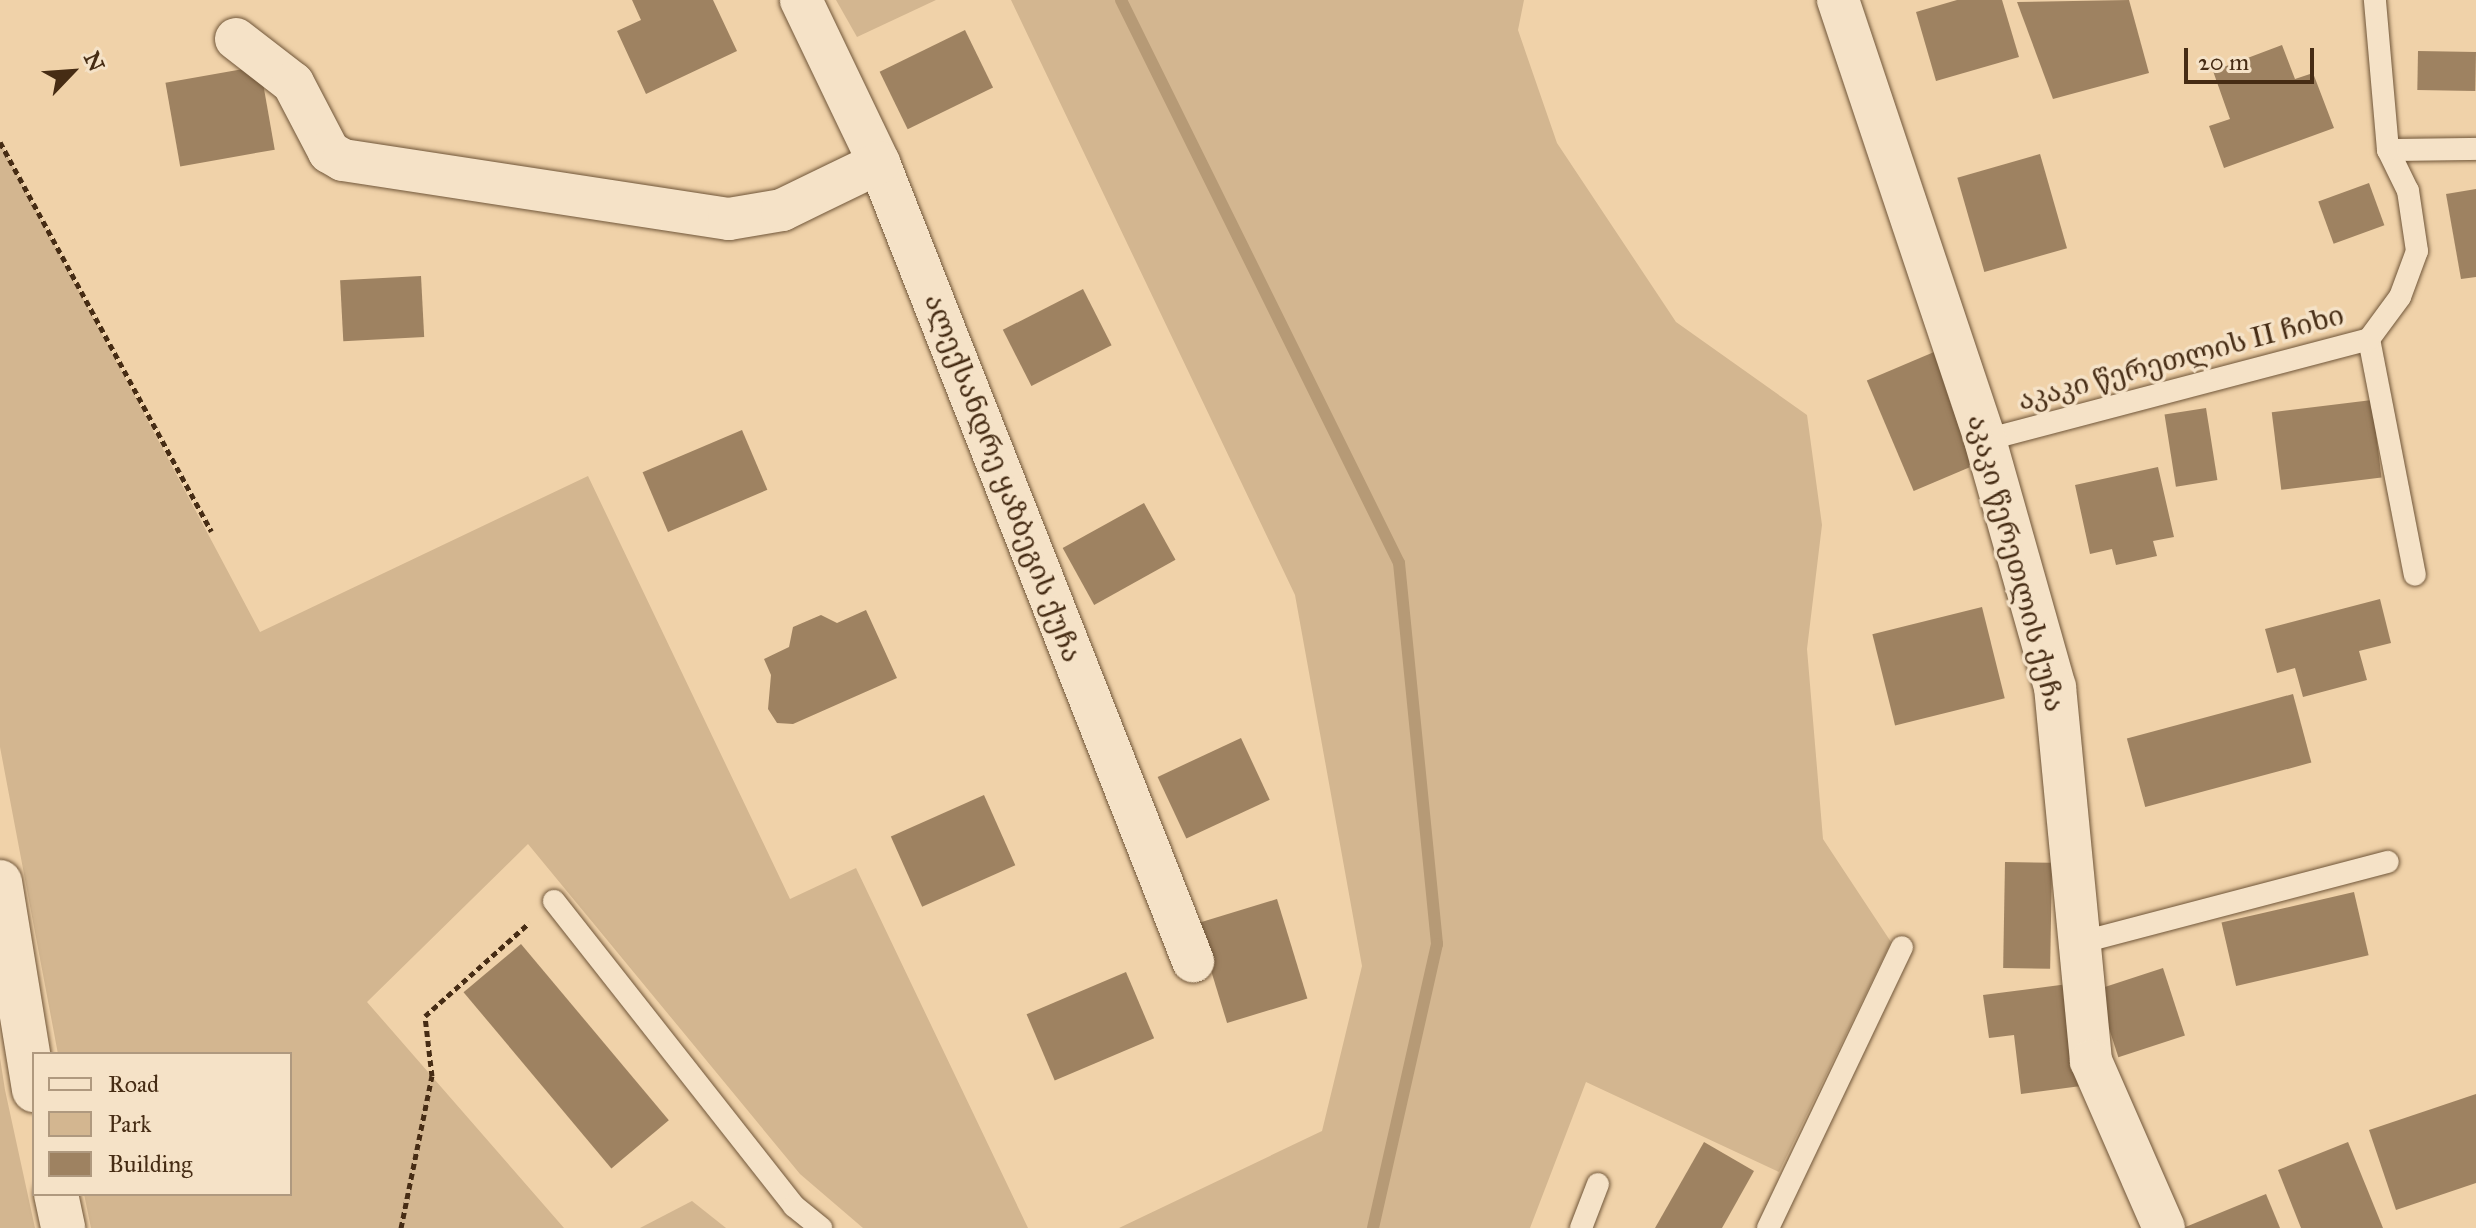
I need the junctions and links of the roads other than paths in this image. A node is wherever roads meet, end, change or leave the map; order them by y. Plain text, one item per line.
1 (801, 0) edge
2 (1838, 0) edge
3 (2375, 0) edge
4 (236, 39) dead end
5 (2476, 149) edge
6 (2388, 150) junction
7 (879, 163) junction
8 (2369, 339) junction
9 (1985, 440) junction
10 (2415, 575) dead end
11 (2388, 862) dead end
12 (0, 882) edge
13 (554, 901) road end
14 (2082, 942) junction
15 (1902, 947) dead end
16 (1193, 961) dead end
17 (32, 1078) edge
18 (1598, 1184) dead end
19 (56, 1196) edge
20 (63, 1228) edge
21 (821, 1228) edge
22 (1581, 1228) edge
23 (1768, 1228) edge
24 (2164, 1228) edge

1 - 7 street, ალექსანდრე ყაზბეგის ქუჩა
2 - 9 street, აკაკი წერეთლის ქუჩა
3 - 6 lane, აკაკი წერეთლის II ჩიხი
4 - 7 street
5 - 6 lane
6 - 8 lane, აკაკი წერეთლის II ჩიხი
7 - 16 street, ალექსანდრე ყაზბეგის ქუჩა
8 - 9 lane, აკაკი წერეთლის II ჩიხი
8 - 10 lane
9 - 14 street, აკაკი წერეთლის ქუჩა
11 - 14 lane
12 - 17 main road
13 - 21 lane
14 - 24 street, აკაკი წერეთლის ქუჩა
15 - 23 lane
18 - 22 lane
19 - 20 main road

